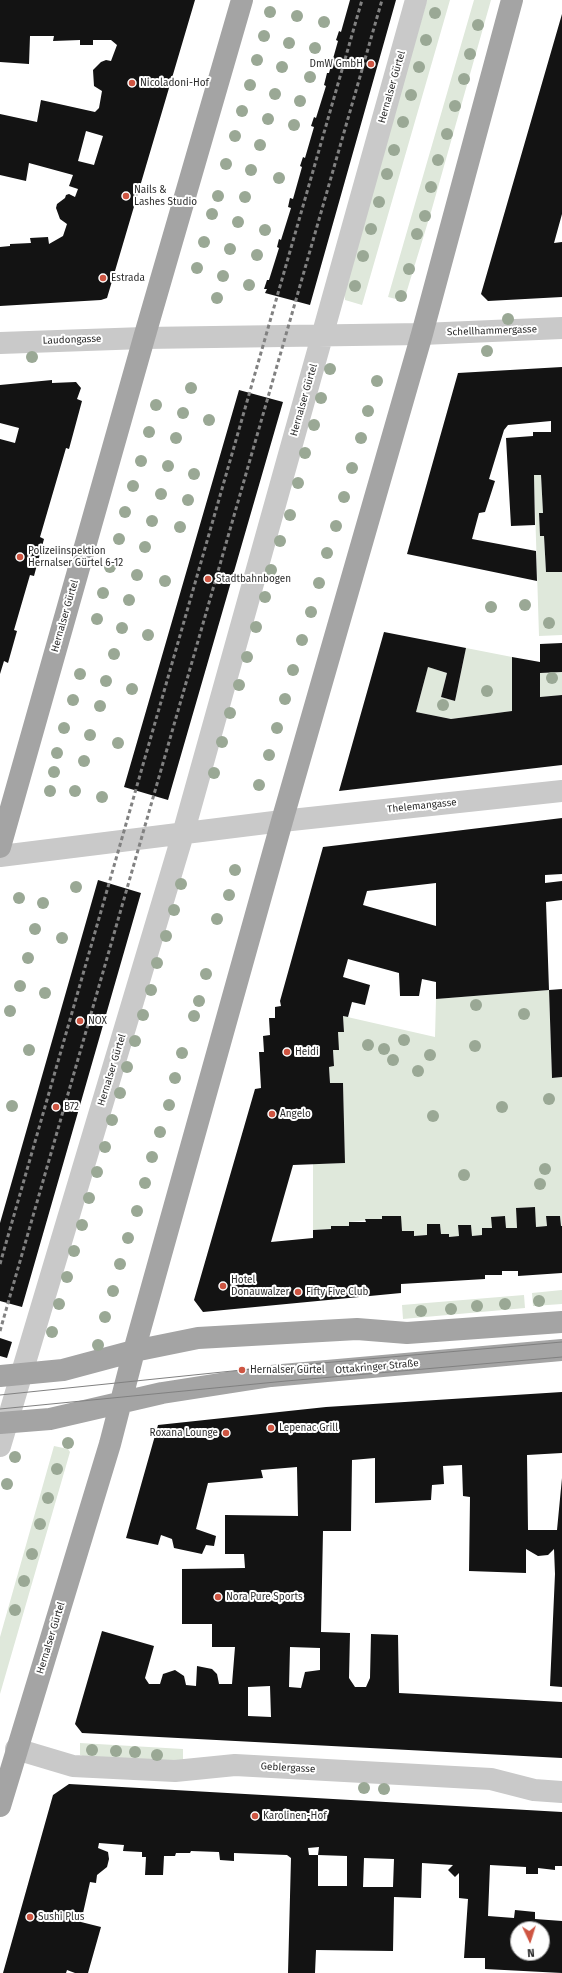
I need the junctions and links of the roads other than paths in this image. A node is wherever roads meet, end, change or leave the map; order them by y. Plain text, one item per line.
1 (242, 0) edge
2 (416, 0) edge
3 (512, 0) edge
4 (562, 328) edge
5 (422, 334) junction
6 (322, 336) junction
7 (144, 338) junction
8 (0, 343) edge
9 (562, 791) edge
10 (282, 821) junction
11 (183, 834) junction
12 (0, 847) edge
13 (0, 856) edge
14 (562, 1322) edge
15 (562, 1350) edge
16 (134, 1351) junction
17 (21, 1374) junction
18 (0, 1376) edge
19 (122, 1402) junction
20 (4, 1423) edge
21 (0, 1446) edge
22 (16, 1749) junction
23 (562, 1792) edge
24 (0, 1806) edge

1 - 7 main road, Hernalser Gürtel
2 - 6 street, Hernalser Gürtel
3 - 5 main road, Hernalser Gürtel
4 - 5 street, Schellhammergasse
5 - 6 street
5 - 10 main road, Hernalser Gürtel
6 - 7 street
6 - 11 street, Hernalser Gürtel
7 - 8 street, Laudongasse
7 - 12 main road, Hernalser Gürtel
9 - 10 street, Thelemangasse
10 - 11 street
10 - 16 main road, Hernalser Gürtel
11 - 13 street
11 - 17 street, Hernalser Gürtel
14 - 16 main road
15 - 19 main road, Ottakringer Straße
16 - 17 main road
16 - 19 main road, Hernalser Gürtel
17 - 18 main road
17 - 20 street, Hernalser Gürtel
19 - 20 main road
19 - 22 main road, Hernalser Gürtel
20 - 21 street, Hernalser Gürtel
22 - 23 street, Geblergasse
22 - 24 main road, Hernalser Gürtel

